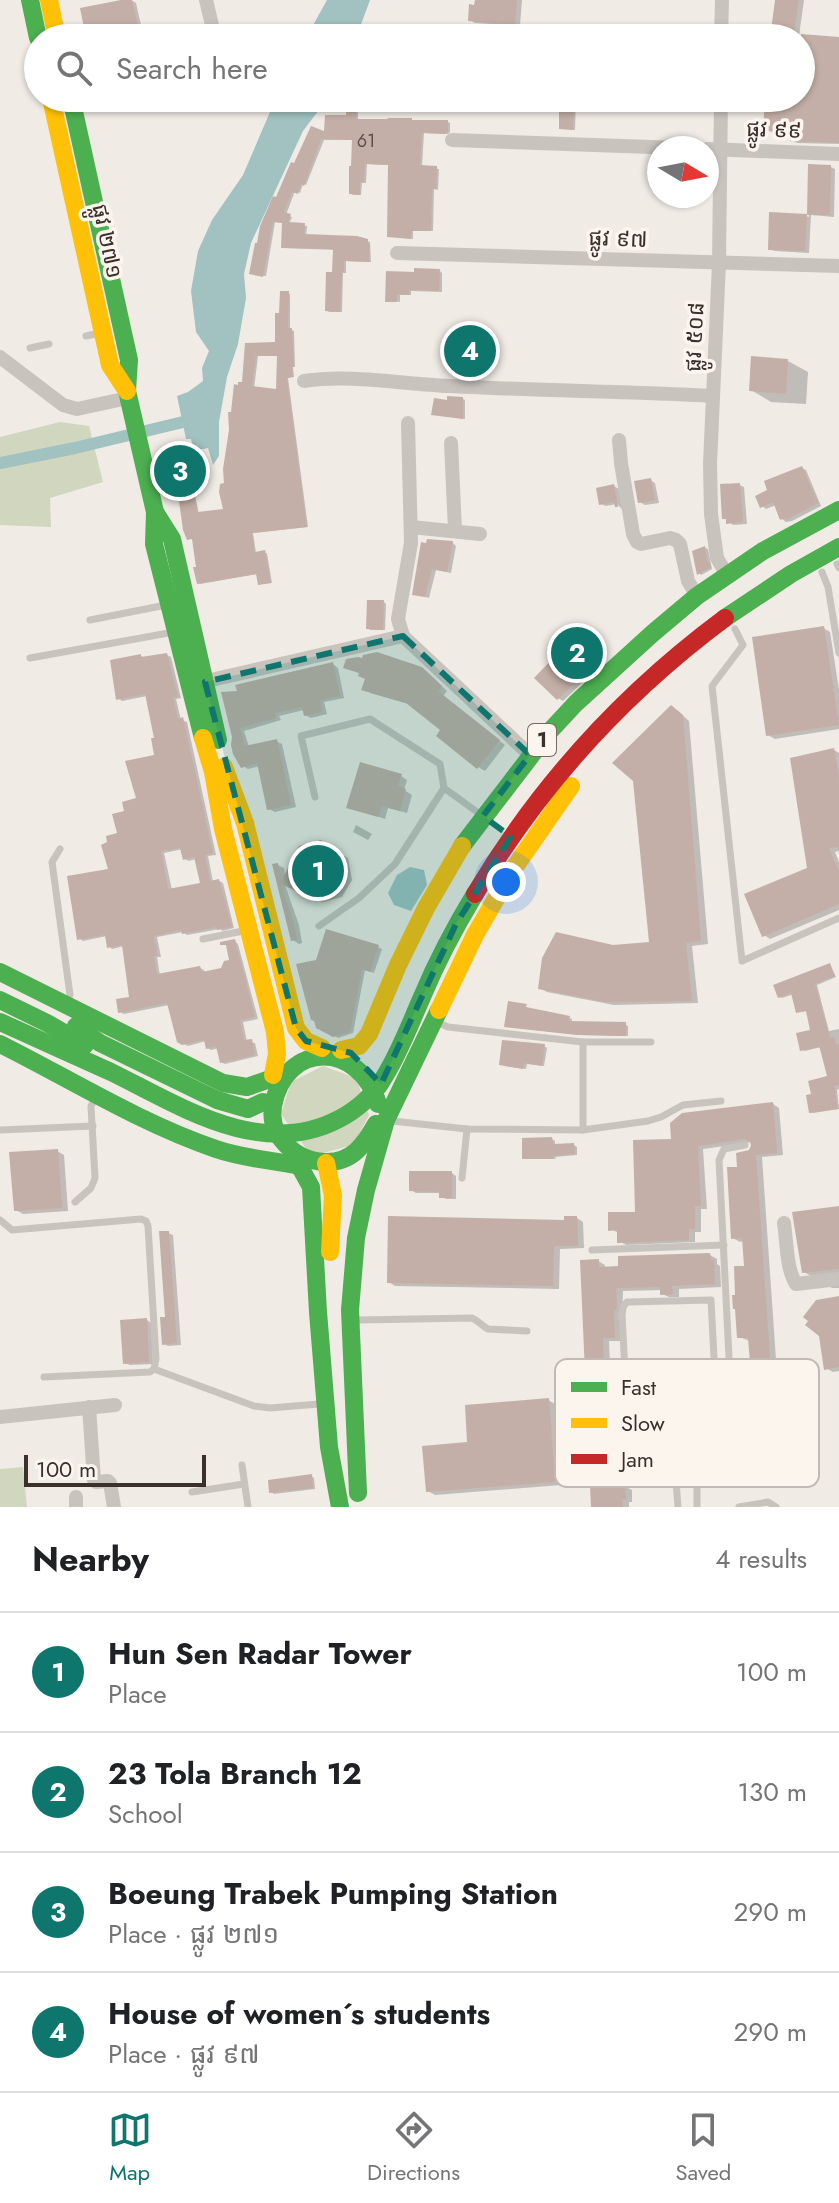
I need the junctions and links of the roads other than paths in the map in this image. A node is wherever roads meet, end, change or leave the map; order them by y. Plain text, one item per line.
1 (30, 0) edge
2 (49, 0) edge
3 (206, 0) edge
4 (722, 0) edge
5 (35, 24) edge
6 (54, 24) edge
7 (212, 24) edge
8 (721, 24) edge
9 (54, 112) edge
10 (73, 112) edge
11 (719, 112) edge
12 (716, 136) edge
13 (452, 140) dead end
14 (647, 147) edge
15 (719, 149) edge
16 (839, 154) edge
17 (717, 208) edge
18 (397, 253) dead end
19 (719, 263) junction
20 (839, 266) edge
21 (103, 332) junction
22 (49, 344) dead end
23 (30, 348) dead end
24 (0, 357) edge
25 (304, 381) dead end
26 (713, 396) junction
27 (128, 398) junction
28 (408, 423) dead end
29 (619, 440) dead end
30 (451, 443) dead end
31 (839, 510) edge
32 (155, 512) junction
33 (411, 527) junction
34 (839, 528) edge
35 (455, 530) junction
36 (480, 534) dead end
37 (835, 562) edge
38 (727, 575) junction
39 (697, 596) junction
40 (168, 604) junction
41 (90, 620) dead end
42 (735, 629) junction
43 (176, 632) junction
44 (403, 636) junction
45 (671, 649) junction
46 (839, 653) edge
47 (30, 658) dead end
48 (198, 683) junction
49 (210, 739) junction
50 (531, 753) junction
51 (228, 780) junction
52 (542, 782) junction
53 (572, 785) junction
54 (444, 788) junction
55 (315, 797) dead end
56 (483, 816) junction
57 (527, 848) junction
58 (60, 849) dead end
59 (839, 918) edge
60 (253, 923) junction
61 (319, 926) dead end
62 (203, 939) dead end
63 (0, 972) edge
64 (0, 986) edge
65 (0, 1000) edge
66 (58, 1015) junction
67 (433, 1021) junction
68 (0, 1022) edge
69 (39, 1041) junction
70 (583, 1042) junction
71 (651, 1042) dead end
72 (0, 1044) edge
73 (319, 1052) junction
74 (345, 1056) junction
75 (38, 1063) junction
76 (274, 1081) junction
77 (97, 1095) junction
78 (721, 1101) dead end
79 (263, 1102) junction
80 (382, 1118) junction
81 (93, 1126) junction
82 (467, 1129) junction
83 (0, 1130) edge
84 (583, 1130) junction
85 (379, 1140) junction
86 (745, 1145) dead end
87 (358, 1152) junction
88 (297, 1162) junction
89 (326, 1163) junction
90 (462, 1178) dead end
91 (75, 1202) dead end
92 (360, 1210) junction
93 (0, 1220) edge
94 (784, 1223) dead end
95 (724, 1245) junction
96 (592, 1250) dead end
97 (839, 1279) edge
98 (726, 1298) junction
99 (711, 1300) junction
100 (340, 1313) junction
101 (527, 1331) dead end
102 (729, 1351) junction
103 (714, 1352) junction
104 (624, 1359) edge
105 (714, 1359) edge
106 (729, 1359) edge
107 (154, 1369) junction
108 (44, 1377) dead end
109 (325, 1403) junction
110 (115, 1405) dead end
111 (89, 1407) junction
112 (0, 1417) edge
113 (242, 1465) dead end
114 (244, 1484) junction
115 (676, 1487) edge
116 (192, 1492) dead end
117 (349, 1501) edge
118 (114, 1507) edge
119 (248, 1507) edge
120 (678, 1507) edge
121 (739, 1507) edge
122 (776, 1507) edge

1 - 5 main road
2 - 6 main road
3 - 7 street
4 - 8 street
9 - 21 main road, ផ្លូវ ២៧១
10 - 21 main road, ផ្លូវ ២៧១
11 - 12 street, ផ្លូវ ៥០៨
13 - 14 street
15 - 16 street, ផ្លូវ ៩៩
17 - 19 street, ផ្លូវ ៥០៨
18 - 19 street, ផ្លូវ ៩៧
19 - 20 street, ផ្លូវ ៩៧
19 - 26 street, ផ្លូវ ៥០៨
21 - 27 main road, ផ្លូវ ២៧១
22 - 23 lane
24 - 27 street
25 - 26 street
26 - 38 street, ផ្លូវ ៥០៨
27 - 32 main road, ផ្លូវ ២៧១
28 - 33 street
29 - 39 street
30 - 35 street
31 - 38 main road, 1
32 - 40 main road, ផ្លូវ ២៧១
32 - 48 main road, ផ្លូវ ២៧១
33 - 35 street
33 - 44 street
34 - 45 main road
35 - 36 street
37 - 42 main road, 1
37 - 45 main road
37 - 46 lane
38 - 39 main road, 1
39 - 50 main road, 1
40 - 41 lane
40 - 43 main road, ផ្លូវ ២៧១
42 - 53 main road, 1
42 - 59 lane
43 - 47 lane
43 - 48 main road, ផ្លូវ ២៧១
44 - 48 street
44 - 50 street
45 - 52 main road
48 - 49 main road, ផ្លូវ ២៧១
49 - 51 main road
49 - 60 main road
50 - 53 main road
50 - 56 main road, 1
51 - 60 main road
51 - 73 main road
52 - 66 main road
52 - 69 main road
52 - 74 main road
52 - 80 main road
53 - 57 main road, 1
54 - 55 lane
54 - 56 lane
54 - 61 lane
56 - 57 main road
56 - 74 main road, 1
57 - 67 main road, 1
58 - 66 lane
60 - 62 lane
60 - 73 main road
60 - 76 main road
63 - 66 main road
64 - 66 main road
65 - 66 main road
66 - 75 main road
66 - 76 main road
66 - 76 main road
66 - 79 main road
67 - 70 lane
67 - 80 main road, 1
68 - 69 main road
69 - 88 main road
70 - 71 lane
70 - 84 lane
72 - 75 main road
73 - 74 main road
73 - 76 main road
74 - 80 main road
75 - 77 main road
76 - 79 main road
76 - 88 main road
77 - 81 lane
77 - 88 main road
78 - 84 lane
79 - 88 main road
80 - 82 lane
80 - 85 main road, 1
80 - 87 main road
80 - 92 lane
81 - 83 lane
81 - 91 lane
82 - 84 lane
82 - 90 lane
85 - 88 main road
85 - 92 main road, 1
86 - 95 lane
87 - 89 main road
87 - 100 main road
88 - 89 main road
88 - 109 main road
89 - 100 main road
92 - 100 main road, 1
93 - 107 lane
94 - 97 street
95 - 96 lane
95 - 98 lane
98 - 99 lane
98 - 102 lane
99 - 103 lane
99 - 104 lane
100 - 101 lane
100 - 117 main road
102 - 103 lane
102 - 106 lane
103 - 105 lane
107 - 108 lane
107 - 109 lane
109 - 117 main road
110 - 111 street
111 - 112 street
111 - 118 street
113 - 114 lane
114 - 116 lane
114 - 119 lane
115 - 120 lane
121 - 122 lane

